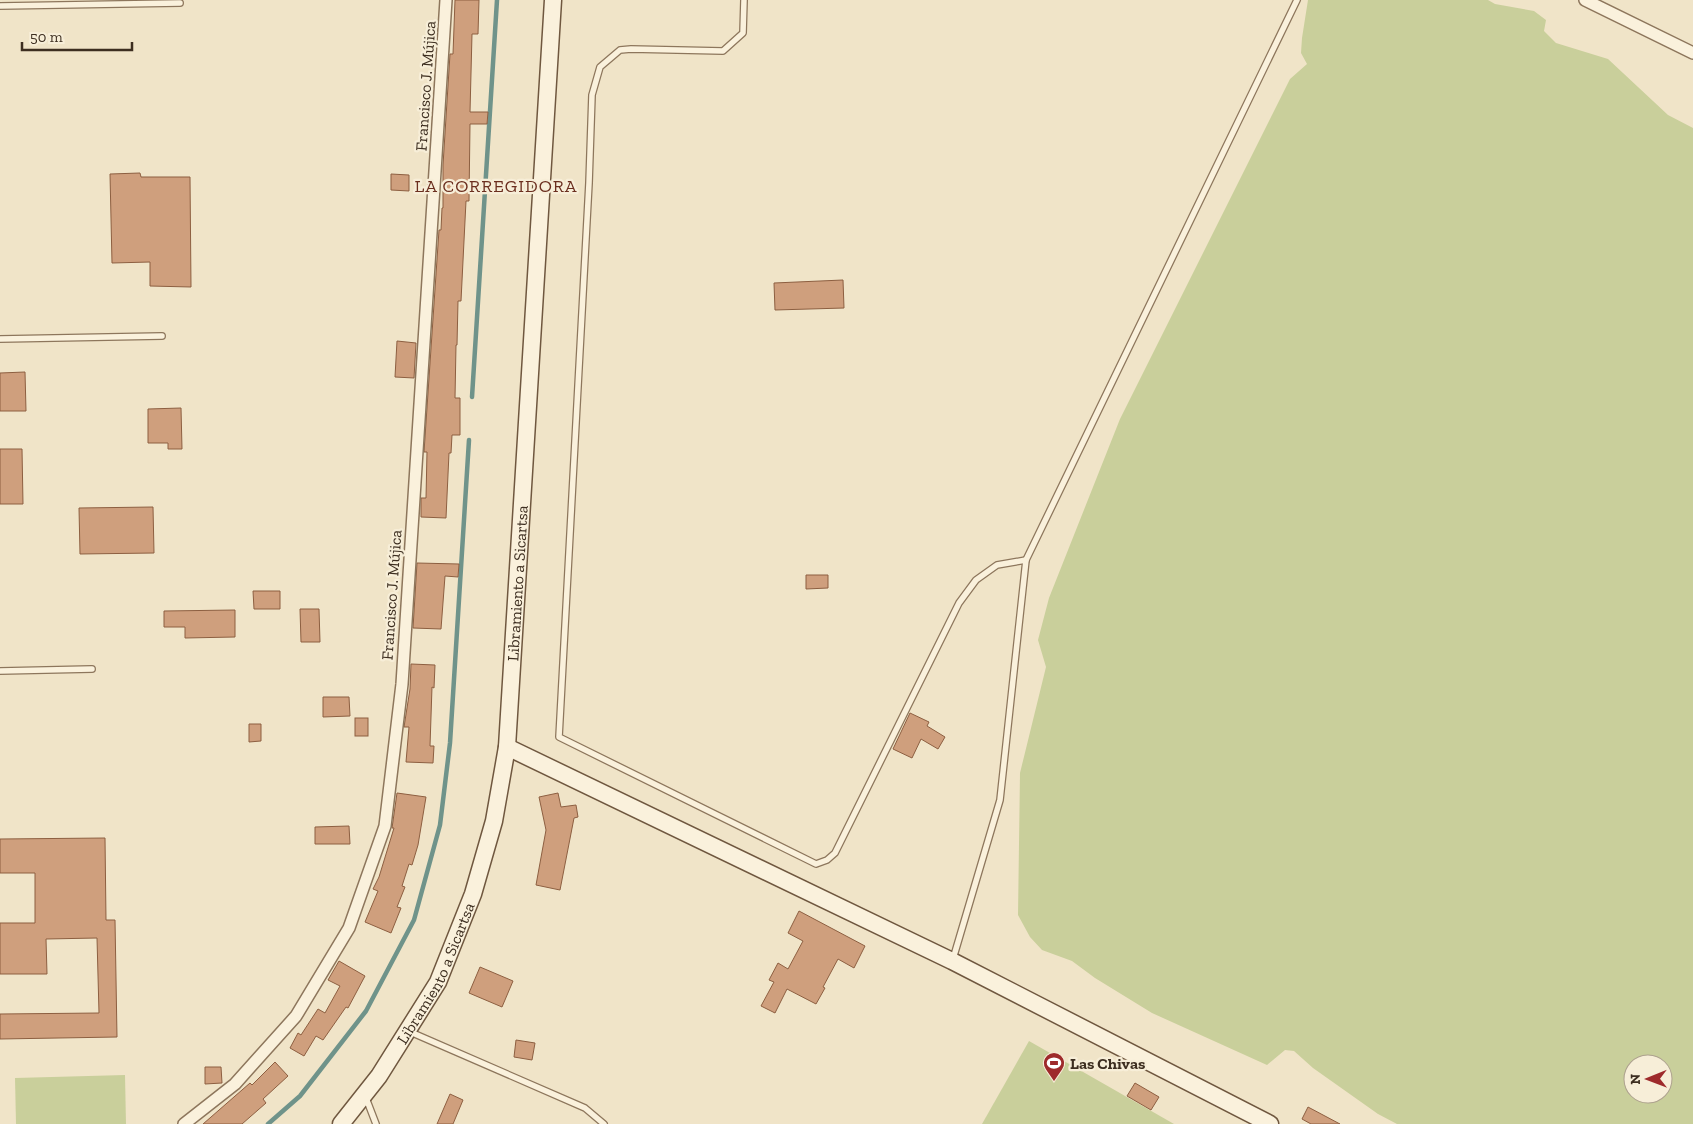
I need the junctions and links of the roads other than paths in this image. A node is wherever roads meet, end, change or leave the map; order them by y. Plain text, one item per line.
1 (446, 0) edge
2 (553, 0) edge
3 (744, 0) edge
4 (1297, 0) edge
5 (1585, 0) edge
6 (180, 3) dead end
7 (0, 6) edge
8 (1693, 53) edge
9 (162, 336) dead end
10 (0, 339) edge
11 (1026, 560) junction
12 (92, 669) dead end
13 (0, 671) edge
14 (507, 747) junction
15 (952, 961) junction
16 (407, 1030) junction
17 (364, 1094) junction
18 (184, 1124) edge
19 (341, 1124) edge
20 (376, 1124) edge
21 (604, 1124) edge
22 (1270, 1124) edge

1 - 18 street, Francisco J. Mújica
2 - 14 main road, Libramiento a Sicartsa
3 - 11 lane
4 - 11 lane
5 - 8 street
6 - 7 lane
9 - 10 lane
11 - 15 lane
12 - 13 lane
14 - 15 main road
14 - 16 main road, Libramiento a Sicartsa
15 - 22 main road
16 - 17 main road, Libramiento a Sicartsa
16 - 21 lane
17 - 19 main road, Libramiento a Sicartsa
17 - 20 lane

